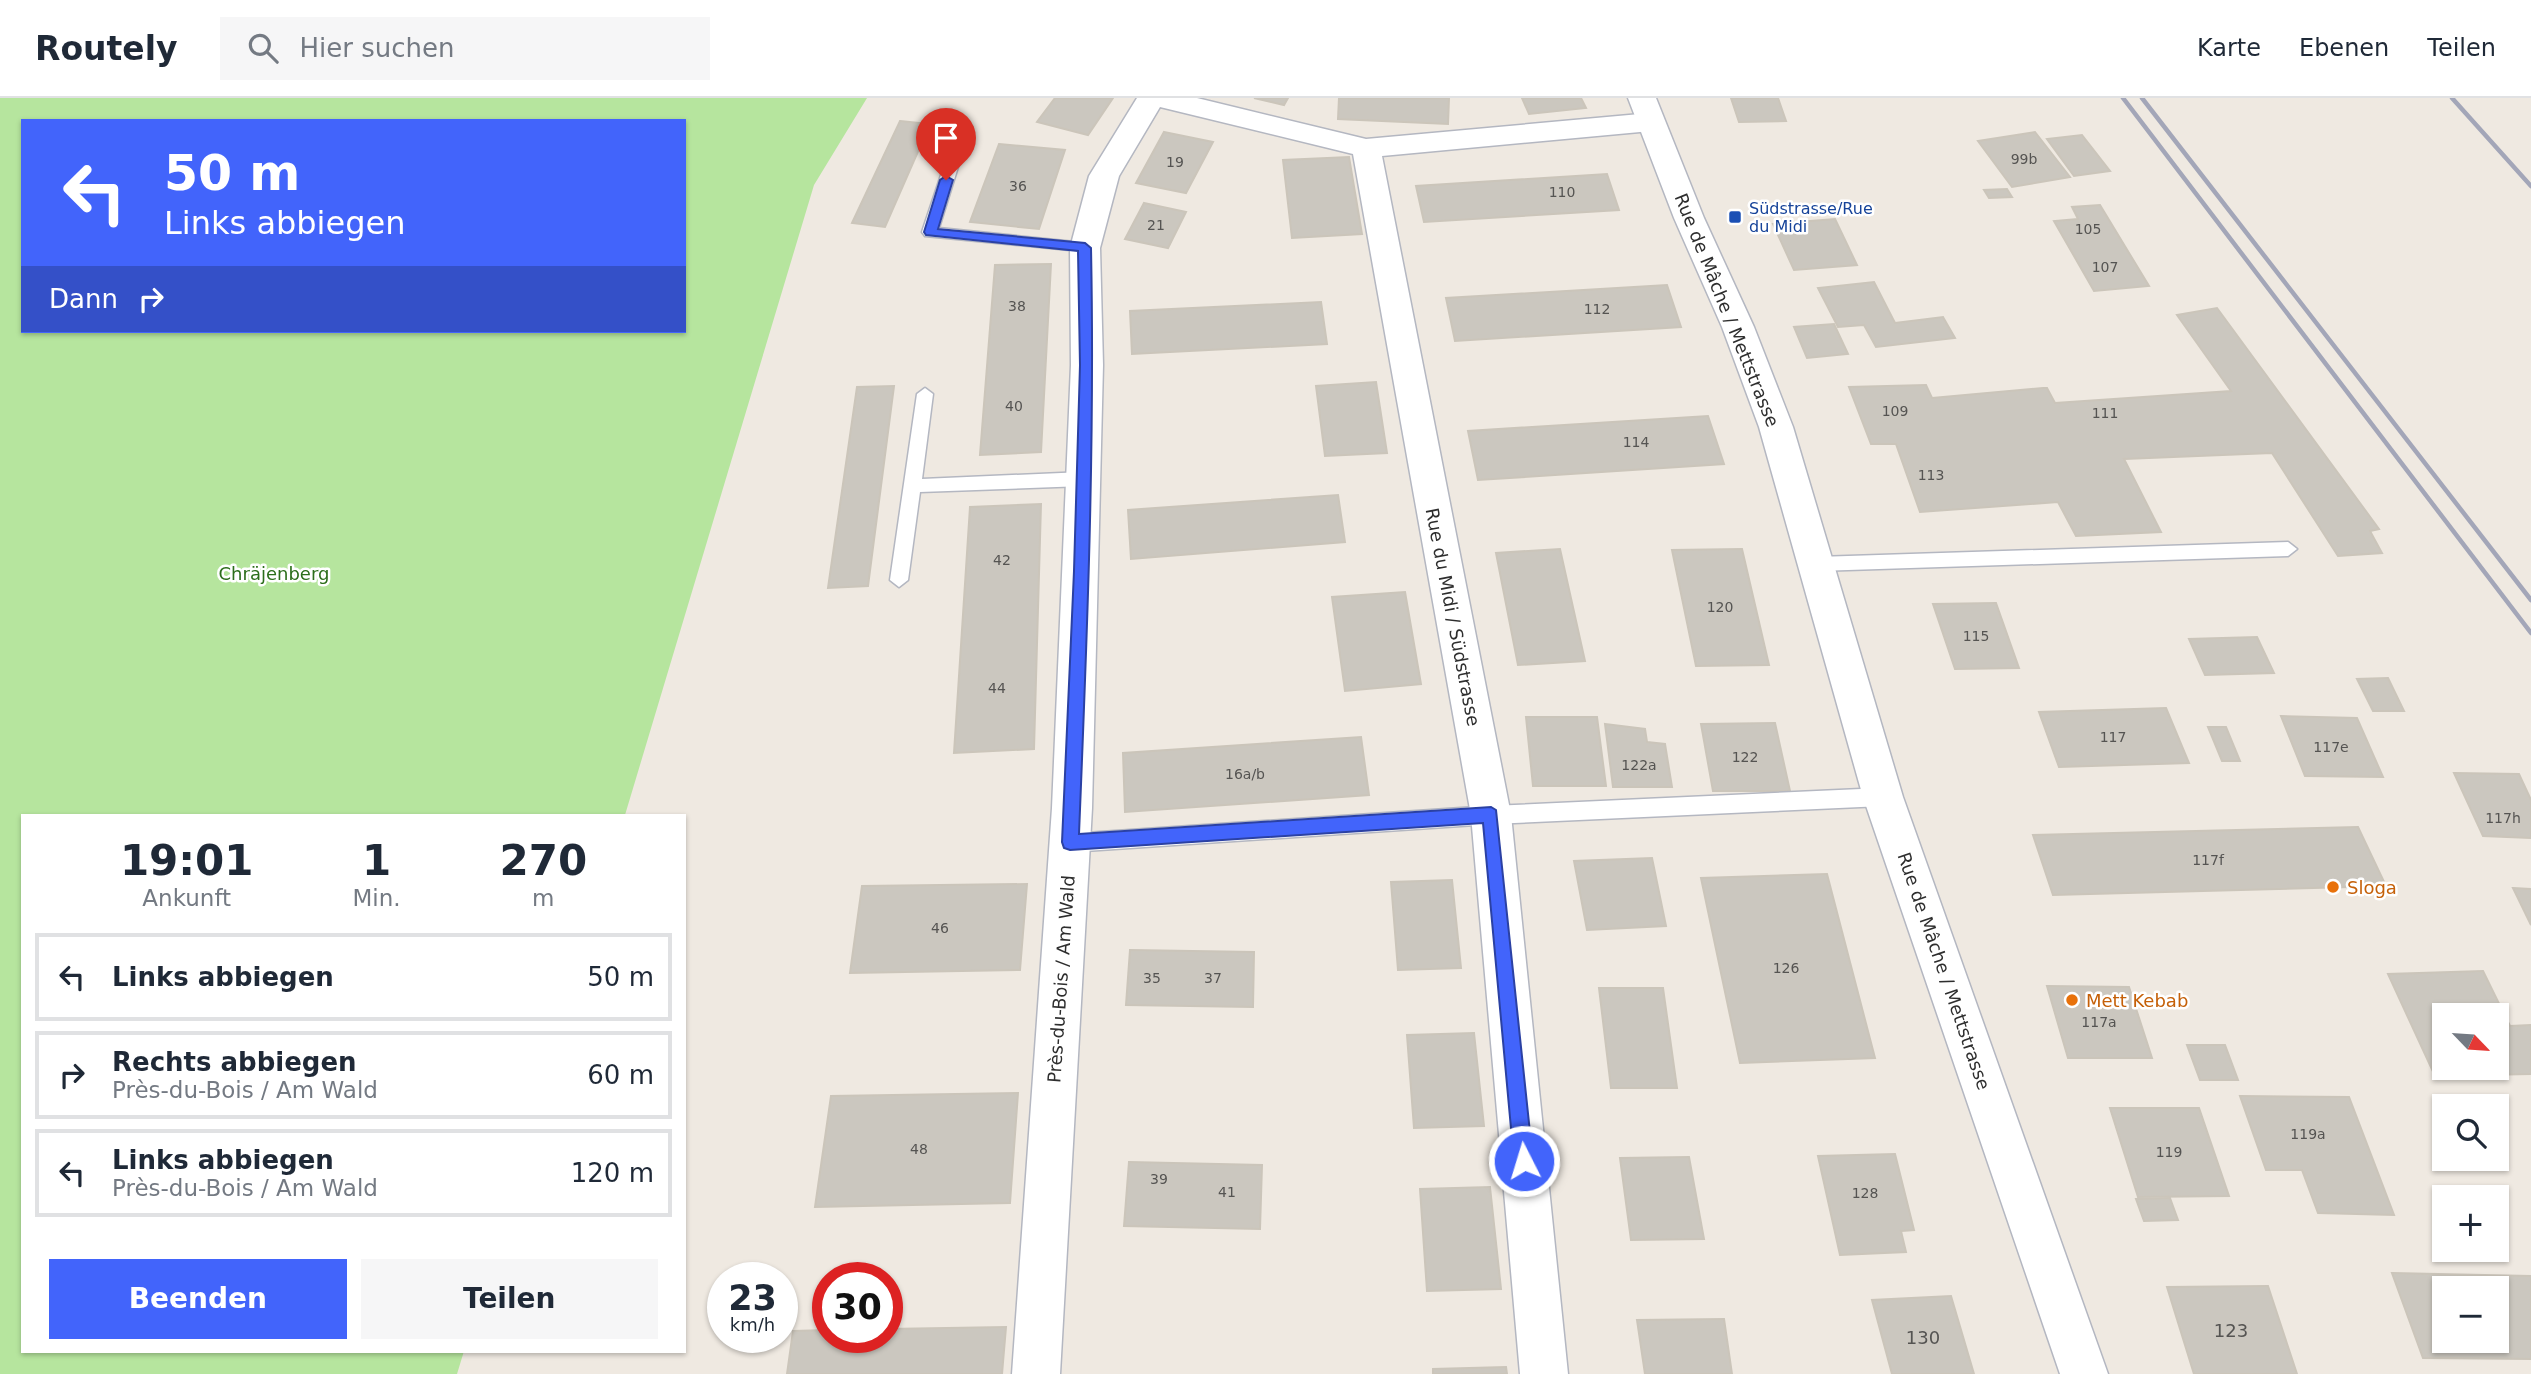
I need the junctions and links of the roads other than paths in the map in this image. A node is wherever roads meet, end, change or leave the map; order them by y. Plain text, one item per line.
1 (1151, 98) edge
2 (1160, 98) edge
3 (1647, 110) edge
4 (1366, 148) junction
5 (955, 154) dead end
6 (1085, 248) junction
7 (925, 394) dead end
8 (1084, 479) junction
9 (912, 486) junction
10 (2288, 549) dead end
11 (1816, 564) junction
12 (899, 580) dead end
13 (1883, 797) junction
14 (1491, 815) junction
15 (1070, 842) junction
16 (1036, 1374) edge
17 (1544, 1374) edge
18 (2084, 1374) edge

1 - 6 street, Près-du-Bois / Am Wald
2 - 4 street
3 - 4 street
3 - 11 street, Rue de Mâche / Mettstrasse
4 - 14 street, Rue du Midi / Südstrasse
5 - 6 lane
6 - 8 street, Près-du-Bois / Am Wald
7 - 9 lane
8 - 9 lane
8 - 15 street, Près-du-Bois / Am Wald
9 - 12 lane
10 - 11 lane
11 - 13 street, Rue de Mâche / Mettstrasse
13 - 14 lane
13 - 18 street, Rue de Mâche / Mettstrasse
14 - 15 lane
14 - 17 street, Rue du Midi / Südstrasse
15 - 16 street, Près-du-Bois / Am Wald

